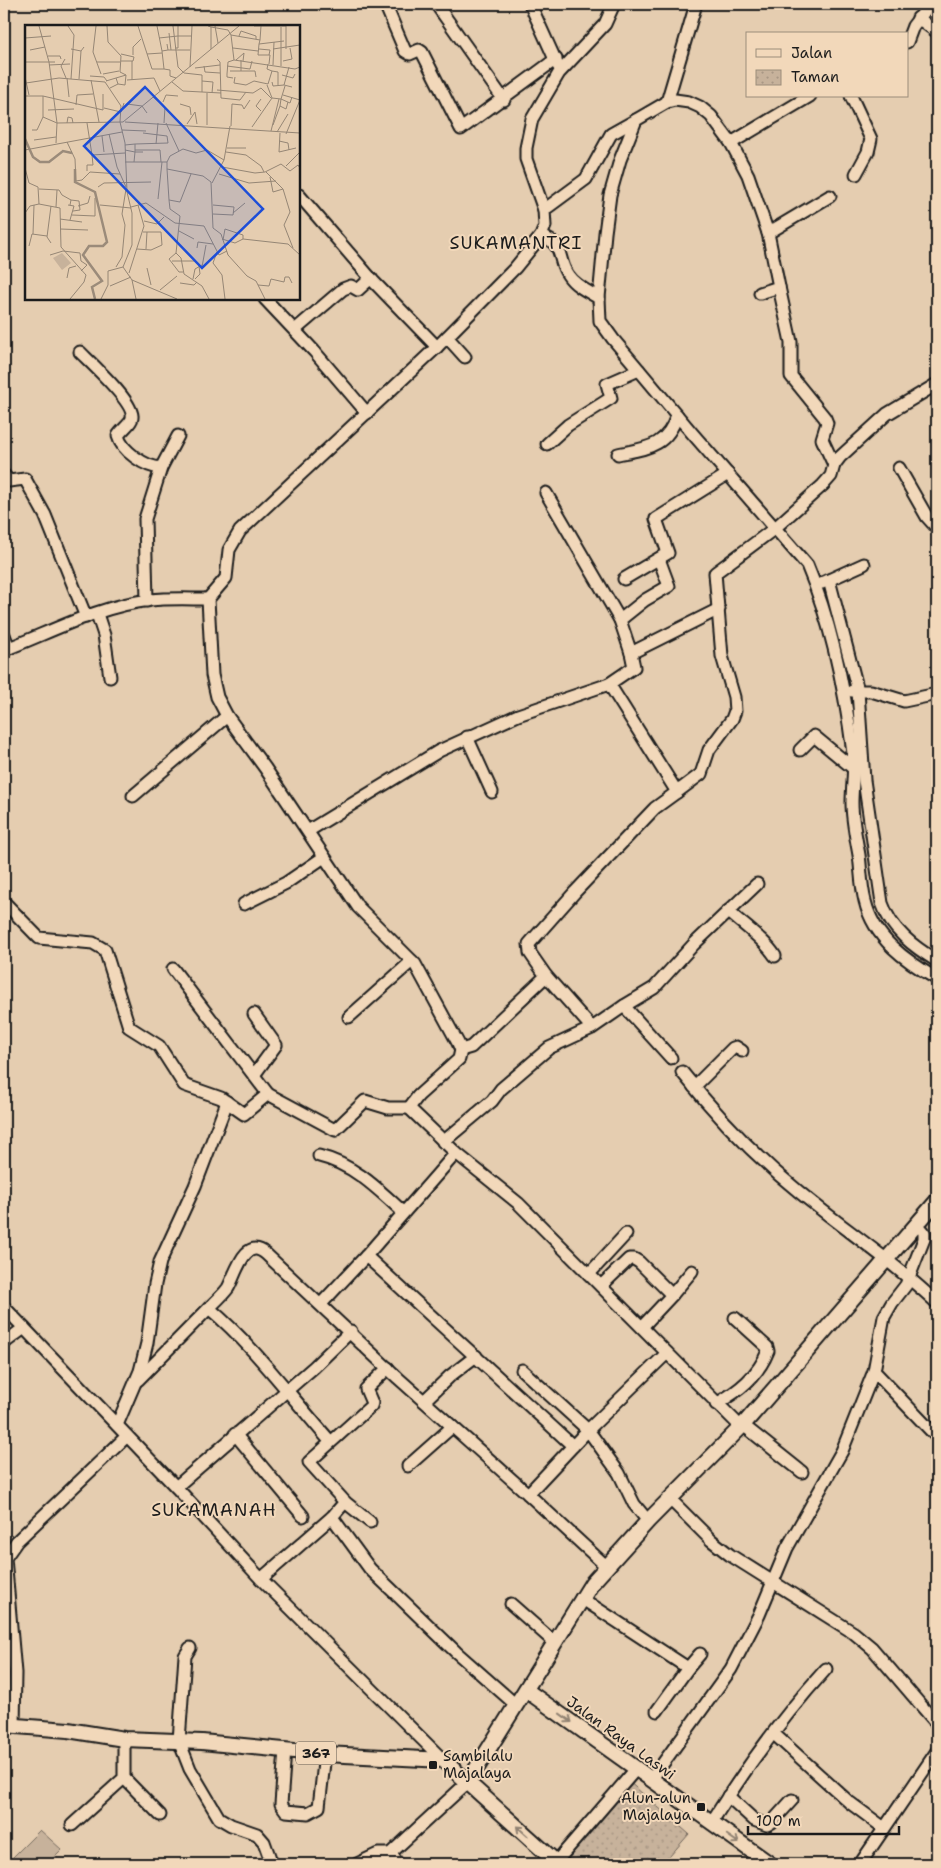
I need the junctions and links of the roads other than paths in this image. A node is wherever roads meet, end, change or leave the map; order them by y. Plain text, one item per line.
1 (398, 4) edge
2 (436, 4) edge
3 (530, 4) edge
4 (614, 4) edge
5 (699, 4) edge
6 (386, 7) edge
7 (927, 8) dead end
8 (918, 18) junction
9 (937, 32) edge
10 (908, 38) edge
11 (556, 59) junction
12 (559, 73) junction
13 (807, 98) edge
14 (852, 98) edge
15 (504, 100) junction
16 (668, 102) junction
17 (636, 120) junction
18 (731, 143) junction
19 (856, 174) dead end
20 (300, 195) edge
21 (830, 196) dead end
22 (544, 210) junction
23 (768, 233) junction
24 (541, 236) junction
25 (371, 278) junction
26 (779, 287) junction
27 (760, 293) dead end
28 (600, 298) junction
29 (266, 300) edge
30 (295, 330) junction
31 (447, 337) junction
32 (437, 347) junction
33 (80, 352) dead end
34 (465, 357) dead end
35 (639, 370) junction
36 (937, 384) edge
37 (367, 413) junction
38 (677, 415) junction
39 (178, 436) dead end
40 (547, 444) dead end
41 (618, 454) dead end
42 (834, 465) junction
43 (161, 468) junction
44 (899, 468) dead end
45 (4, 474) edge
46 (728, 474) junction
47 (546, 493) dead end
48 (775, 528) junction
49 (937, 528) edge
50 (659, 559) junction
51 (864, 564) dead end
52 (624, 579) dead end
53 (822, 583) junction
54 (208, 599) junction
55 (148, 601) junction
56 (719, 610) junction
57 (91, 615) junction
58 (620, 620) junction
59 (4, 635) edge
60 (6, 649) edge
61 (631, 653) junction
62 (110, 677) dead end
63 (609, 684) junction
64 (851, 692) junction
65 (937, 694) edge
66 (227, 716) junction
67 (467, 737) junction
68 (800, 750) dead end
69 (854, 769) junction
70 (492, 792) dead end
71 (677, 792) junction
72 (133, 796) dead end
73 (860, 805) junction
74 (308, 831) junction
75 (324, 857) junction
76 (757, 884) dead end
77 (4, 902) edge
78 (244, 904) dead end
79 (728, 911) junction
80 (899, 944) junction
81 (775, 956) dead end
82 (412, 961) junction
83 (937, 961) edge
84 (173, 969) dead end
85 (546, 976) junction
86 (937, 980) edge
87 (624, 1006) junction
88 (254, 1014) dead end
89 (349, 1017) dead end
90 (592, 1028) junction
91 (461, 1050) junction
92 (742, 1051) dead end
93 (671, 1058) dead end
94 (682, 1072) dead end
95 (254, 1075) junction
96 (694, 1087) junction
97 (268, 1094) junction
98 (227, 1102) junction
99 (409, 1108) junction
100 (443, 1142) junction
101 (456, 1153) junction
102 (319, 1156) dead end
103 (937, 1201) edge
104 (403, 1212) junction
105 (918, 1226) junction
106 (626, 1234) dead end
107 (366, 1256) junction
108 (887, 1261) junction
109 (692, 1271) dead end
110 (589, 1274) junction
111 (910, 1277) junction
112 (601, 1286) junction
113 (672, 1295) junction
114 (937, 1303) edge
115 (321, 1304) junction
116 (4, 1306) edge
117 (209, 1308) junction
118 (735, 1318) dead end
119 (642, 1327) junction
120 (24, 1328) junction
121 (351, 1331) junction
122 (4, 1343) edge
123 (667, 1353) junction
124 (476, 1356) junction
125 (388, 1368) junction
126 (522, 1370) dead end
127 (874, 1371) junction
128 (136, 1382) junction
129 (286, 1392) junction
130 (424, 1401) junction
131 (722, 1409) junction
132 (118, 1424) junction
133 (742, 1426) junction
134 (452, 1427) junction
135 (588, 1430) junction
136 (235, 1434) junction
137 (127, 1436) junction
138 (937, 1437) edge
139 (330, 1441) junction
140 (573, 1446) junction
141 (408, 1466) dead end
142 (802, 1472) dead end
143 (176, 1487) junction
144 (528, 1494) junction
145 (672, 1500) junction
146 (346, 1502) junction
147 (303, 1516) dead end
148 (332, 1517) junction
149 (647, 1519) junction
150 (370, 1522) dead end
151 (598, 1557) junction
152 (261, 1579) junction
153 (772, 1583) junction
154 (582, 1598) junction
155 (7, 1603) edge
156 (511, 1604) dead end
157 (547, 1637) junction
158 (190, 1648) dead end
159 (700, 1654) dead end
160 (688, 1668) junction
161 (826, 1669) dead end
162 (526, 1690) junction
163 (516, 1705) junction
164 (657, 1711) dead end
165 (937, 1724) edge
166 (9, 1725) edge
167 (774, 1734) junction
168 (124, 1739) junction
169 (183, 1741) junction
170 (285, 1750) junction
171 (937, 1751) edge
172 (325, 1754) junction
173 (446, 1762) junction
174 (636, 1769) junction
175 (124, 1778) junction
176 (466, 1780) junction
177 (651, 1780) junction
178 (728, 1796) junction
179 (792, 1800) dead end
180 (160, 1815) dead end
181 (711, 1823) junction
182 (72, 1826) dead end
183 (884, 1828) junction
184 (391, 1854) junction
185 (763, 1862) edge
186 (557, 1863) edge
187 (272, 1864) edge
188 (357, 1864) edge
189 (379, 1864) edge
190 (398, 1864) edge
191 (860, 1864) edge

1 - 6 street
2 - 15 street
3 - 11 street
4 - 12 street
5 - 16 street
6 - 15 street
7 - 8 street
8 - 9 street
8 - 10 street
11 - 12 street
11 - 15 street
12 - 22 street
13 - 18 street
14 - 19 street
16 - 17 street
16 - 18 street
17 - 22 street
17 - 28 street
18 - 23 street
20 - 25 street
21 - 23 street
22 - 24 street
23 - 26 street
24 - 28 street
24 - 31 street
25 - 30 street
25 - 32 street
26 - 27 street
26 - 42 street
28 - 35 street
29 - 30 street
30 - 37 street
31 - 32 street
31 - 34 street
32 - 37 street
33 - 43 street
35 - 38 street
35 - 40 street
36 - 42 street
37 - 54 street
38 - 41 street
38 - 46 street
39 - 43 street
42 - 48 street
43 - 55 street
44 - 49 street
45 - 57 street
46 - 48 street
46 - 50 street
47 - 58 street
48 - 53 street
48 - 56 street
50 - 52 street
50 - 58 street
51 - 53 street
53 - 64 street
54 - 55 street
54 - 66 street
55 - 57 street
56 - 61 street
56 - 71 street
57 - 60 street
57 - 62 street
58 - 61 street
59 - 60 street
61 - 63 street
63 - 67 street
63 - 71 street
64 - 65 street
64 - 69 street
64 - 73 street
66 - 72 street
66 - 74 street
67 - 70 street
67 - 74 street
68 - 69 street
69 - 73 street
71 - 85 street
73 - 80 street
73 - 80 street
74 - 75 street
75 - 78 street
75 - 82 street
76 - 79 street
77 - 98 street
79 - 81 street
79 - 87 street
80 - 83 street
80 - 86 street
82 - 89 street
82 - 91 street
84 - 95 street
85 - 90 street
85 - 91 street
87 - 90 street
87 - 93 street
88 - 95 street
90 - 100 street
91 - 99 street
92 - 96 street
94 - 96 street
95 - 97 street
96 - 108 street
97 - 98 street
97 - 99 street
98 - 128 street
99 - 100 street
100 - 101 street
101 - 104 street
101 - 110 street
102 - 104 street
103 - 105 main road
104 - 107 street
105 - 108 main road
105 - 111 street
106 - 110 street
107 - 115 street
107 - 124 street
108 - 111 street
108 - 133 main road
109 - 113 street
110 - 112 street
111 - 114 street
111 - 127 street
112 - 113 street
112 - 119 street
113 - 119 street
115 - 117 street
115 - 121 street
116 - 120 street
117 - 128 street
117 - 129 street
118 - 131 street
119 - 123 street
120 - 122 street
120 - 132 street
121 - 125 street
121 - 129 street
123 - 131 street
123 - 135 street
124 - 130 street
124 - 140 street
125 - 130 street
125 - 139 street
126 - 135 street
127 - 138 street
127 - 153 street
128 - 132 street
129 - 136 street
129 - 139 street
130 - 134 street
131 - 133 street
132 - 137 street
133 - 142 street
133 - 145 main road
134 - 141 street
134 - 144 street
135 - 140 street
135 - 149 street
136 - 143 street
136 - 147 street
137 - 143 street
137 - 155 street
139 - 146 street
140 - 144 street
143 - 152 street
144 - 151 street
145 - 149 main road
145 - 153 street
146 - 148 street
146 - 150 street
148 - 152 street
148 - 163 street
149 - 151 main road
151 - 154 main road
152 - 173 street
153 - 165 street
153 - 177 street
154 - 157 main road
154 - 160 street
155 - 166 street
156 - 157 street
157 - 162 main road
158 - 169 street
159 - 160 street
160 - 164 street
161 - 167 street
162 - 163 main road
162 -> 174 main road, Jalan Raya Laswi
163 - 176 main road
166 - 168 main road, 367
167 - 178 street
167 - 183 street
168 - 169 main road, 367
168 - 175 street
169 - 170 main road, 367
169 - 187 street
170 - 172 main road, 367
170 - 172 street
171 - 183 street
172 - 173 main road, 367
173 - 176 main road
174 - 177 main road, Jalan Raya Laswi
174 - 186 street
175 - 180 street
175 - 182 street
176 - 184 street
186 -> 176 main road
177 - 181 main road, Jalan Raya Laswi
178 - 179 street
178 - 181 street
181 -> 185 main road, Jalan Raya Laswi
183 - 191 street
184 - 188 street
184 - 189 street
184 - 190 street

